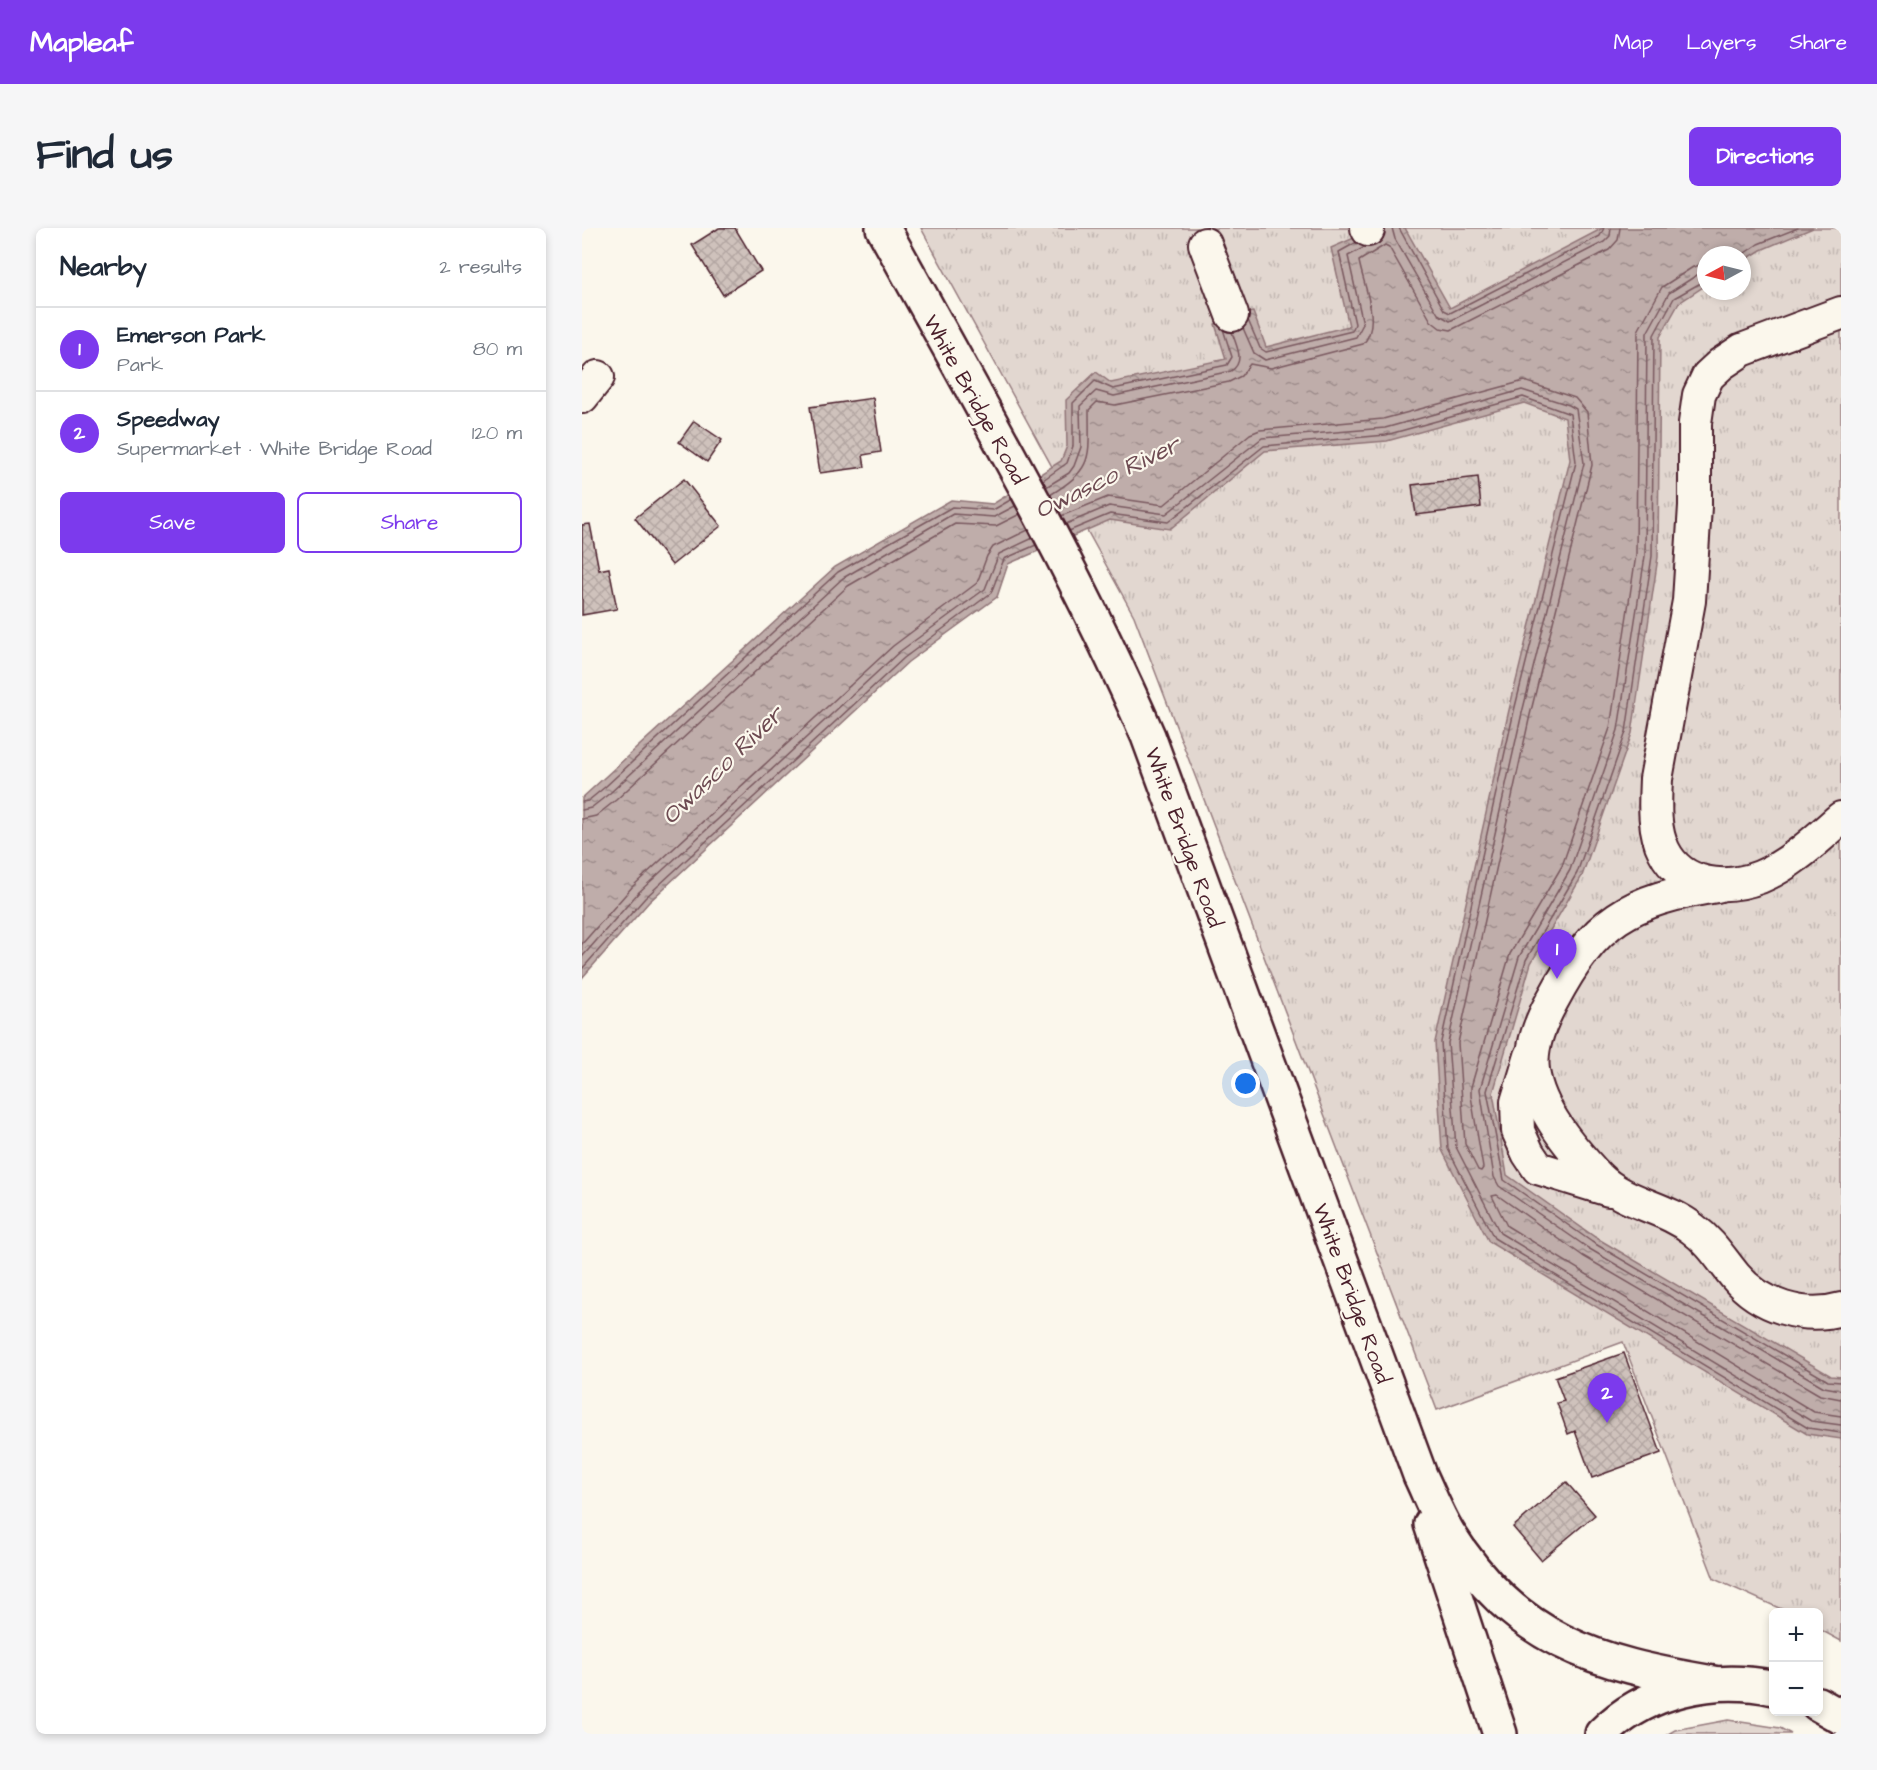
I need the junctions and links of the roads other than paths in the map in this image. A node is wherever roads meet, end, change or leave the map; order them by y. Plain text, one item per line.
1 (883, 228) edge
2 (1205, 244) dead end
3 (1841, 313) edge
4 (1232, 315) dead end
5 (1841, 818) edge
6 (1718, 886) junction
7 (1841, 1309) edge
8 (1420, 1475) junction
9 (1713, 1683) junction
10 (1769, 1687) edge
11 (1823, 1707) edge
12 (1841, 1717) edge
13 (1500, 1734) edge
14 (1602, 1734) edge

1 - 8 main road, White Bridge Road
2 - 4 lane
3 - 6 lane
5 - 6 lane
6 - 7 lane
8 - 9 main road, White Bridge Road
8 - 13 main road, White Bridge Road
9 - 10 main road
9 - 14 main road
11 - 12 main road

